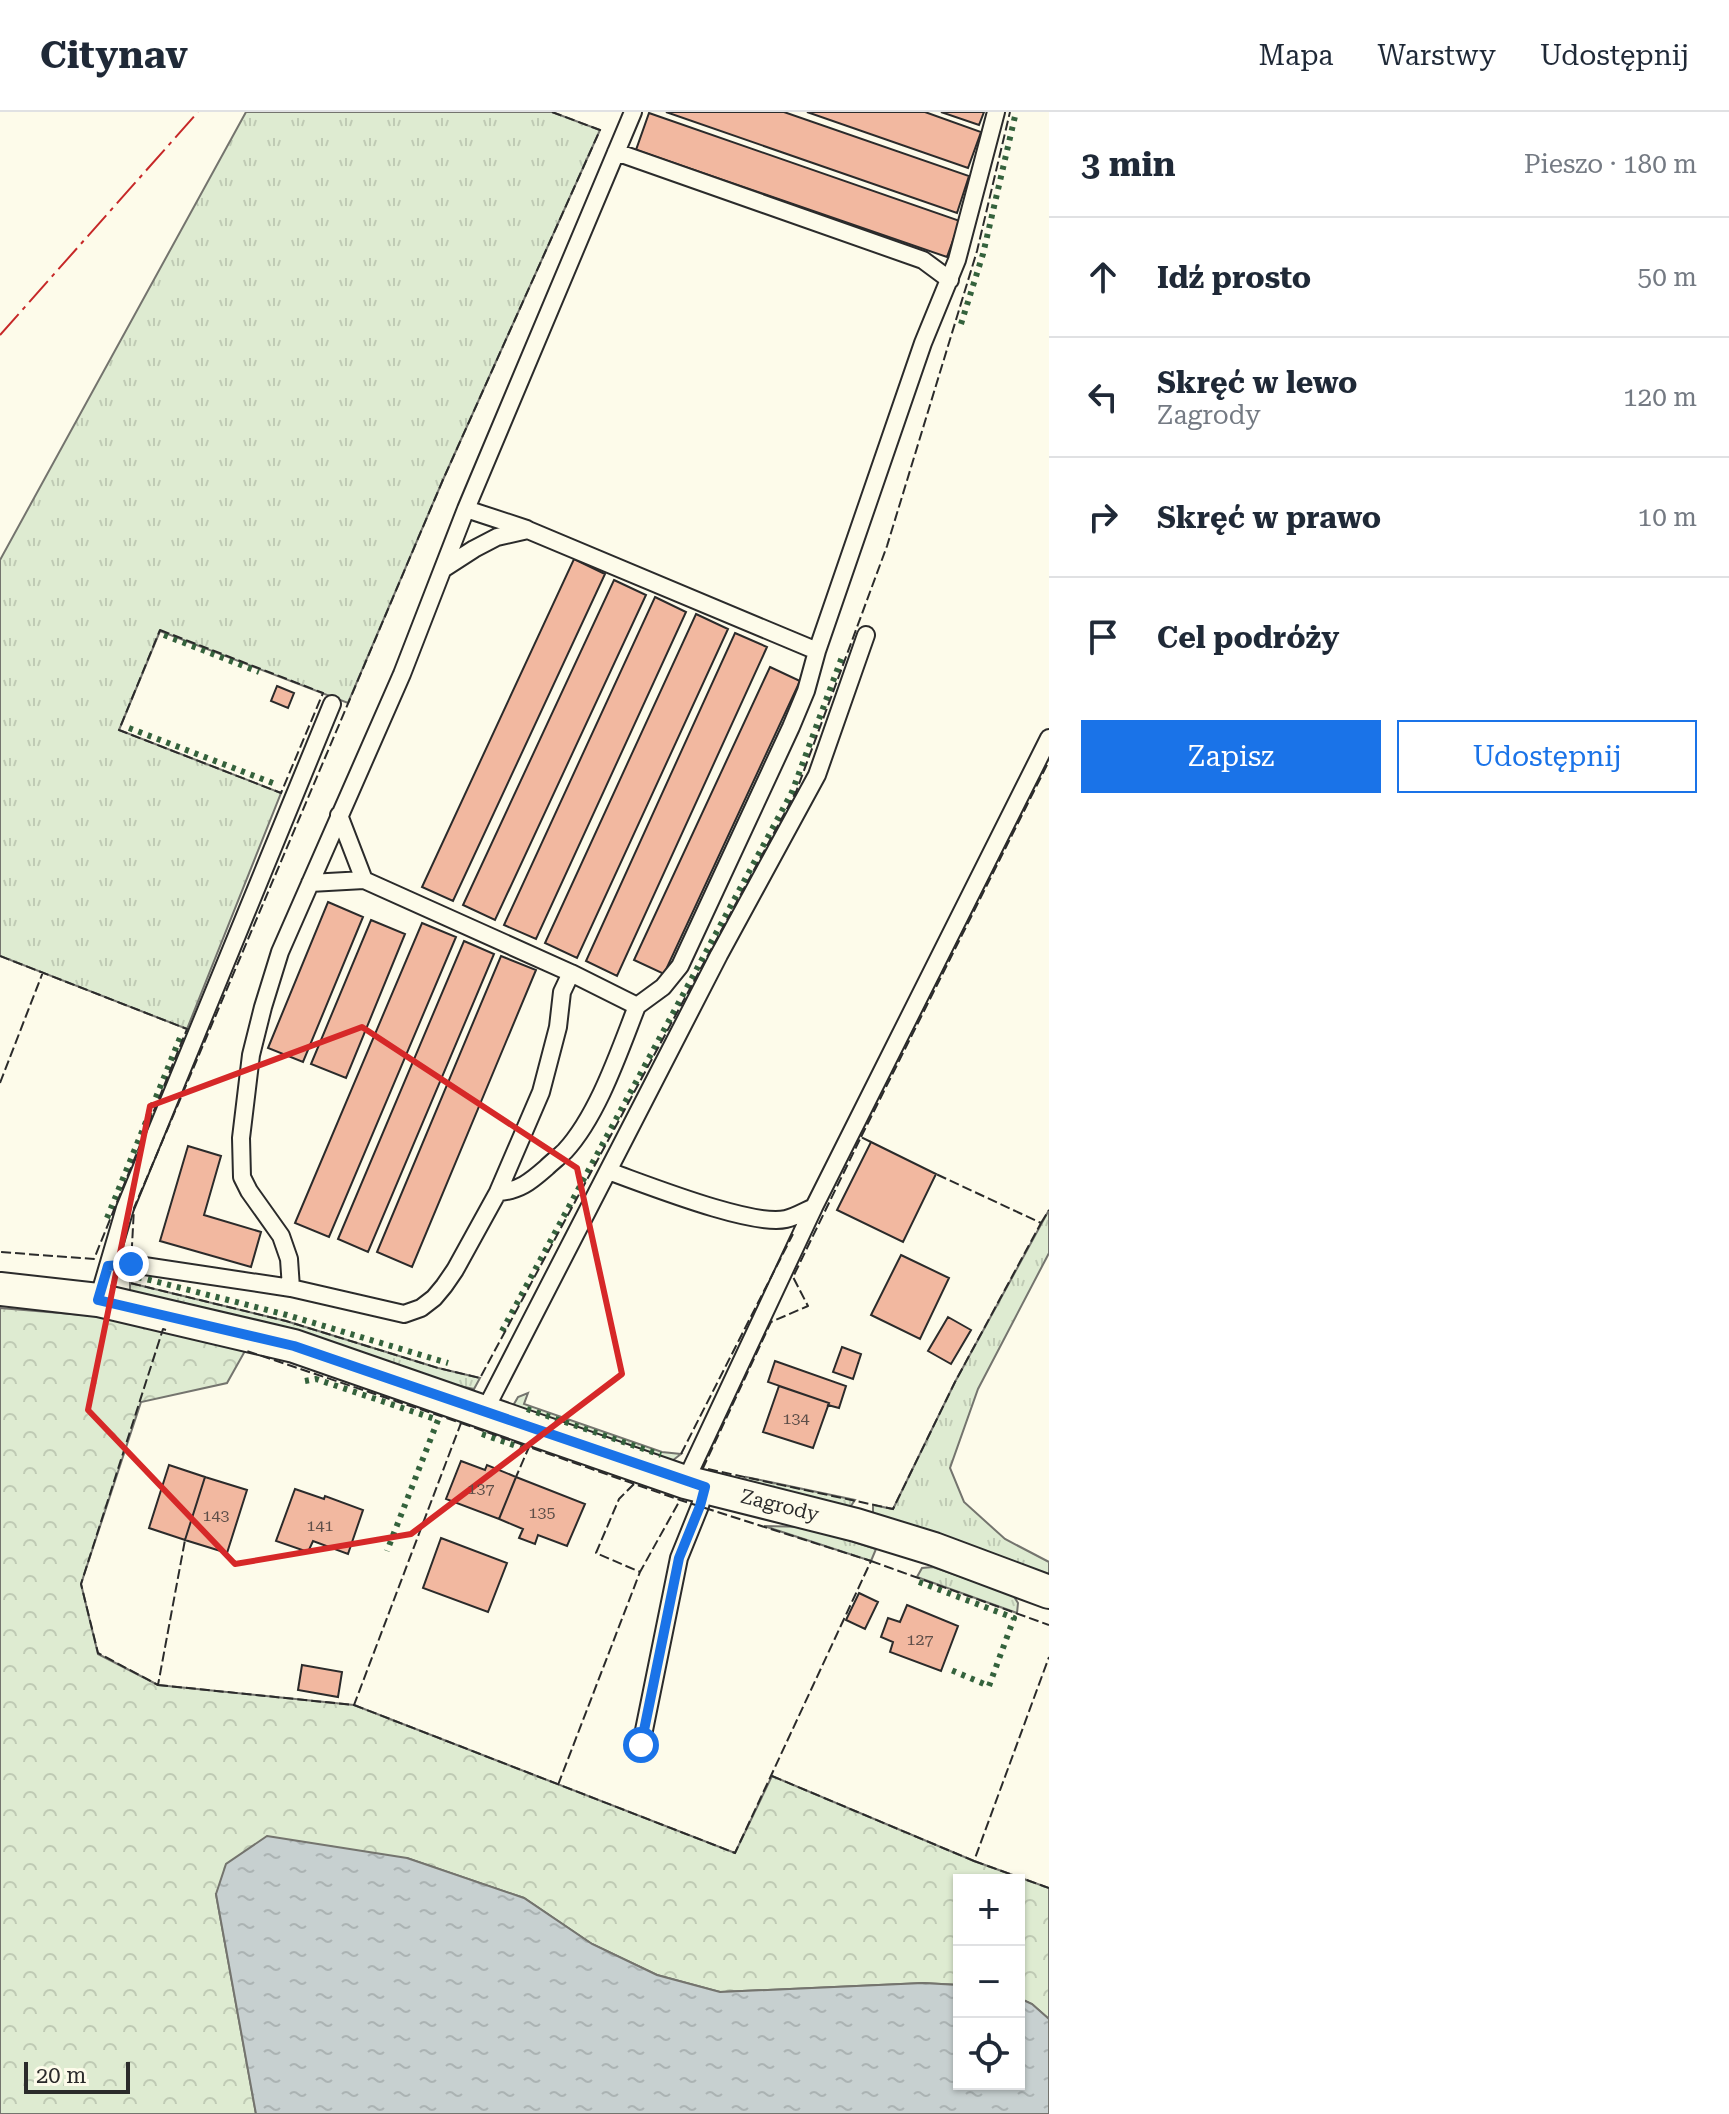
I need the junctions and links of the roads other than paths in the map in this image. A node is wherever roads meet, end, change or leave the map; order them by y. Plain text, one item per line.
1 (633, 112) edge
2 (996, 112) edge
3 (616, 152) junction
4 (950, 280) junction
5 (466, 509) junction
6 (528, 530) junction
7 (443, 569) junction
8 (866, 635) dead end
9 (817, 651) junction
10 (332, 704) dead end
11 (1049, 738) edge
12 (339, 815) junction
13 (364, 880) junction
14 (310, 883) junction
15 (571, 973) junction
16 (637, 1006) junction
17 (608, 1171) junction
18 (498, 1192) junction
19 (814, 1207) junction
20 (108, 1266) junction
21 (291, 1288) junction
22 (0, 1289) edge
23 (98, 1300) junction
24 (484, 1412) junction
25 (695, 1484) junction
26 (1049, 1592) edge
27 (641, 1745) dead end

1 - 3 lane
2 - 4 lane
3 - 4 lane
3 - 5 lane
4 - 9 lane
5 - 6 lane
5 - 7 lane
6 - 7 lane
6 - 9 lane
7 - 12 lane
8 - 17 lane
9 - 16 lane
10 - 20 lane
11 - 19 lane
12 - 13 lane
12 - 14 lane
13 - 14 lane
13 - 15 lane
14 - 21 lane
15 - 16 lane
15 - 18 lane
16 - 18 lane
17 - 19 lane
17 - 24 lane
18 - 21 lane
19 - 25 lane
20 - 21 lane
20 - 23 lane
22 - 23 street, Zagrody
23 - 24 street, Zagrody
24 - 25 street, Zagrody
25 - 26 street, Zagrody
25 - 27 lane

